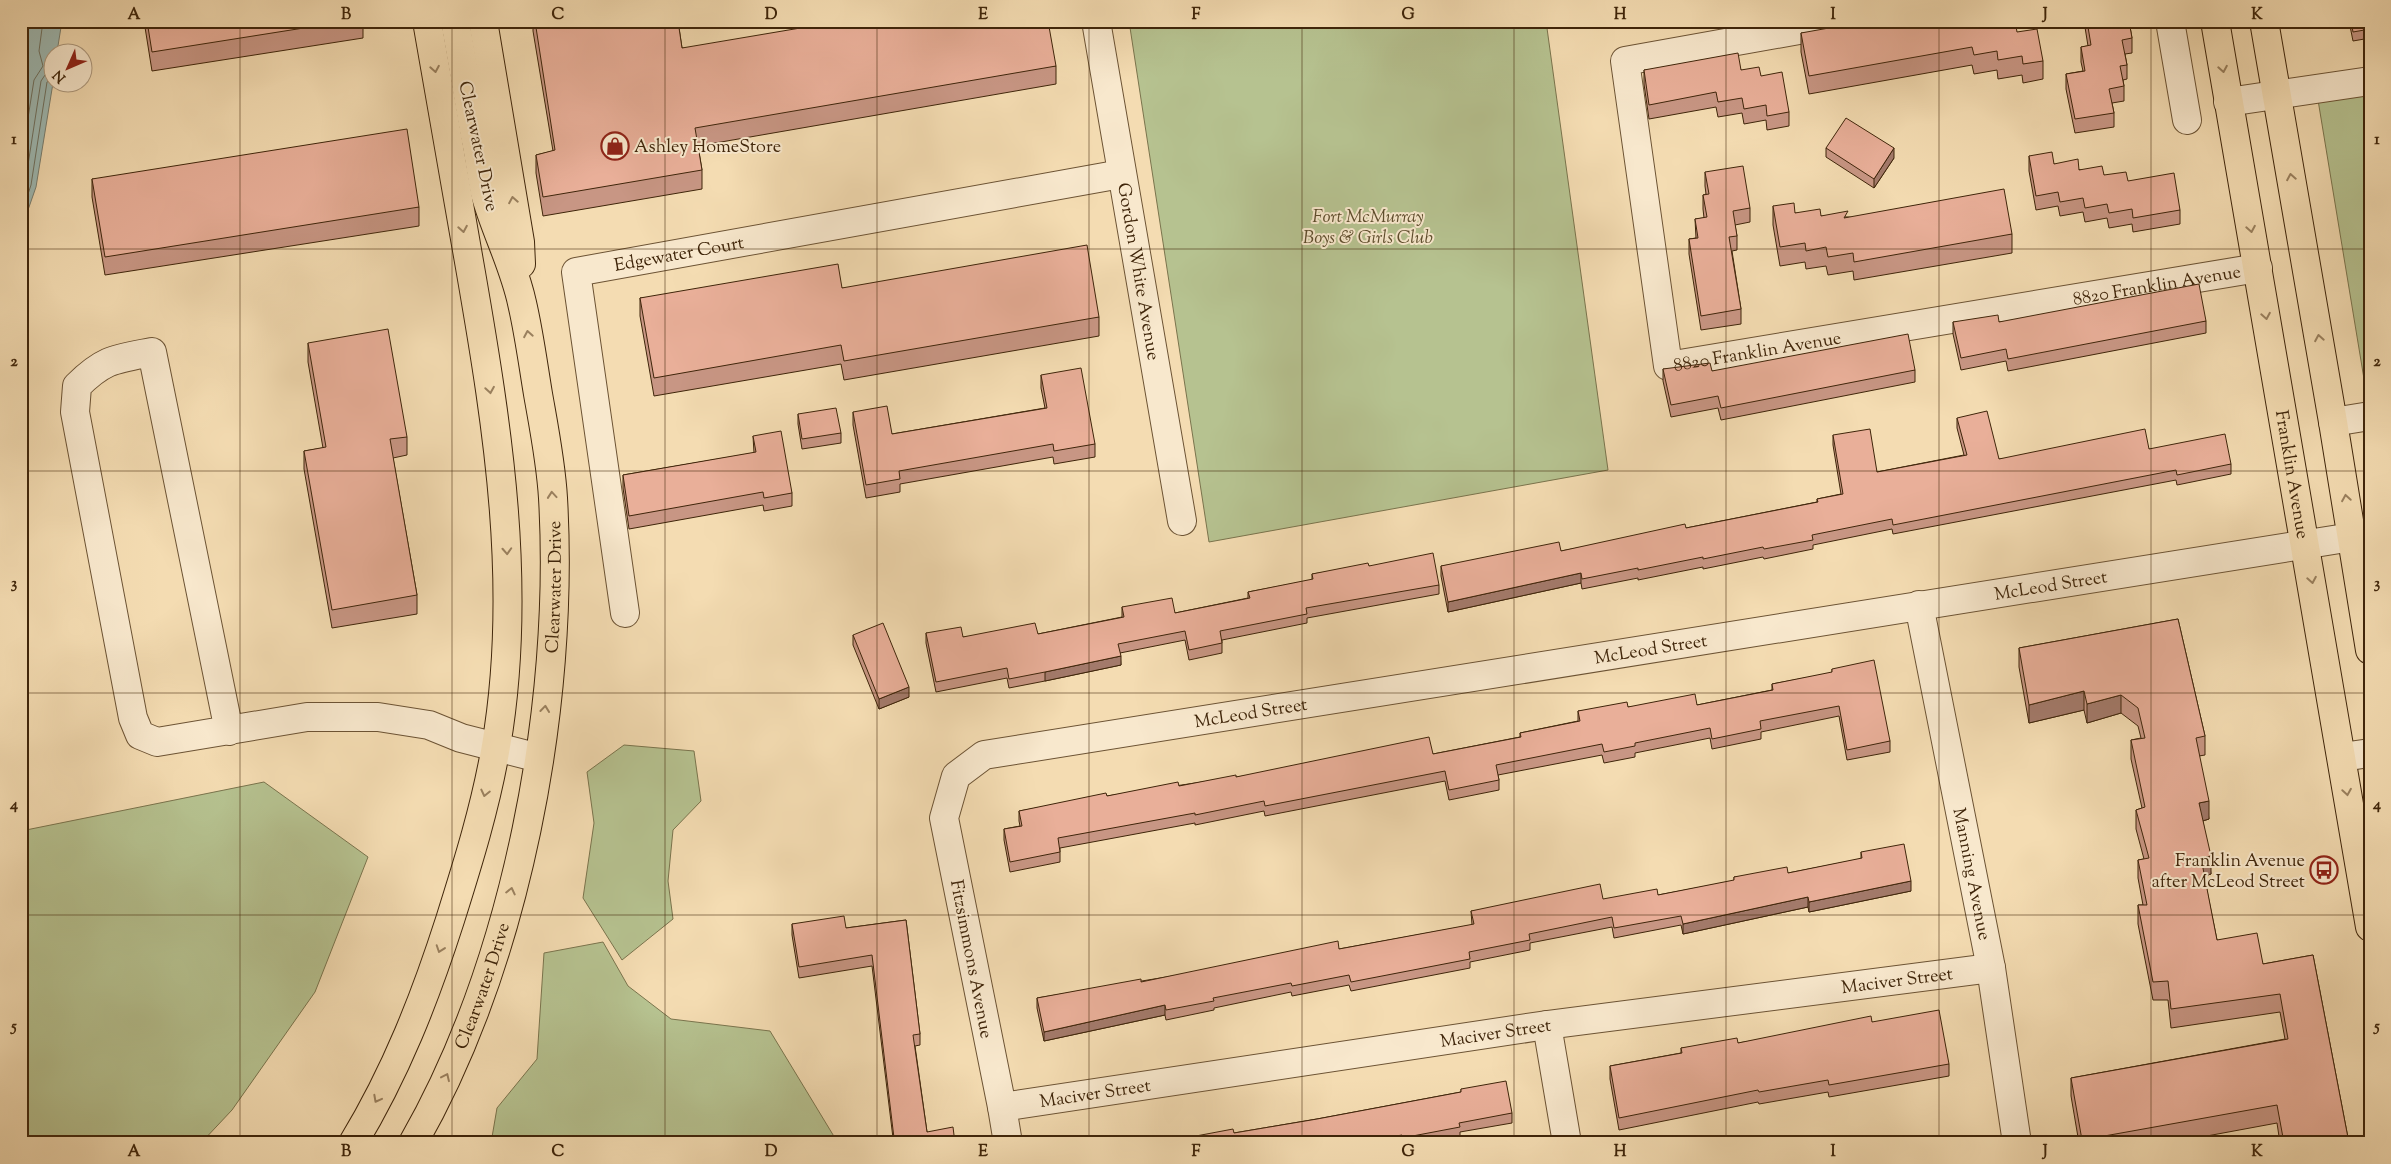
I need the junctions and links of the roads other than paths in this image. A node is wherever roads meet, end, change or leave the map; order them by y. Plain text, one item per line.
1 (427, 21) edge
2 (455, 21) edge
3 (483, 21) edge
4 (1096, 21) edge
5 (1849, 21) edge
6 (2170, 21) edge
7 (2215, 21) edge
8 (2264, 21) edge
9 (2370, 81) edge
10 (2277, 95) junction
11 (2228, 102) junction
12 (2187, 120) dead end
13 (1121, 174) junction
14 (2258, 268) junction
15 (522, 300) junction
16 (2370, 416) edge
17 (2333, 422) junction
18 (1182, 521) dead end
19 (2352, 538) junction
20 (2306, 546) junction
21 (1919, 605) junction
22 (625, 613) dead end
23 (2370, 650) edge
24 (228, 731) junction
25 (496, 746) junction
26 (2370, 753) edge
27 (2342, 757) junction
28 (539, 758) junction
29 (956, 776) joint
30 (2370, 927) edge
31 (1990, 968) junction
32 (1547, 1025) junction
33 (1002, 1107) junction
34 (353, 1143) edge
35 (414, 1143) edge
36 (1008, 1143) edge
37 (1567, 1143) edge
38 (2017, 1143) edge

1 -> 25 main road, Clearwater Drive
2 - 15 main road, Clearwater Drive
15 -> 3 main road
4 - 13 street, Gordon White Avenue
5 - 14 street, 8820 Franklin Avenue
6 - 12 street
7 -> 11 main road, Franklin Avenue
8 - 10 main road
9 - 10 street
10 - 11 street
17 -> 10 main road
11 -> 14 main road, Franklin Avenue
13 - 18 street, Gordon White Avenue
13 - 22 street, Edgewater Court
14 -> 20 main road, Franklin Avenue
28 -> 15 main road, Clearwater Drive
16 - 17 street
19 -> 17 main road
19 - 20 street, McLeod Street
19 - 23 main road
20 - 21 street, McLeod Street
20 -> 27 main road, Franklin Avenue
21 - 29 street, McLeod Street
21 - 31 street, Manning Avenue
24 - 24 street
24 - 25 street
25 - 28 street
25 -> 34 main road, Clearwater Drive
26 - 27 street
27 -> 30 main road, Franklin Avenue
35 -> 28 main road, Clearwater Drive
29 - 33 street, Fitzsimmons Avenue
31 - 32 street, Maciver Street
31 - 38 street, Manning Avenue
32 - 33 street, Maciver Street
32 - 37 street
33 - 36 street, Fitzsimmons Avenue

